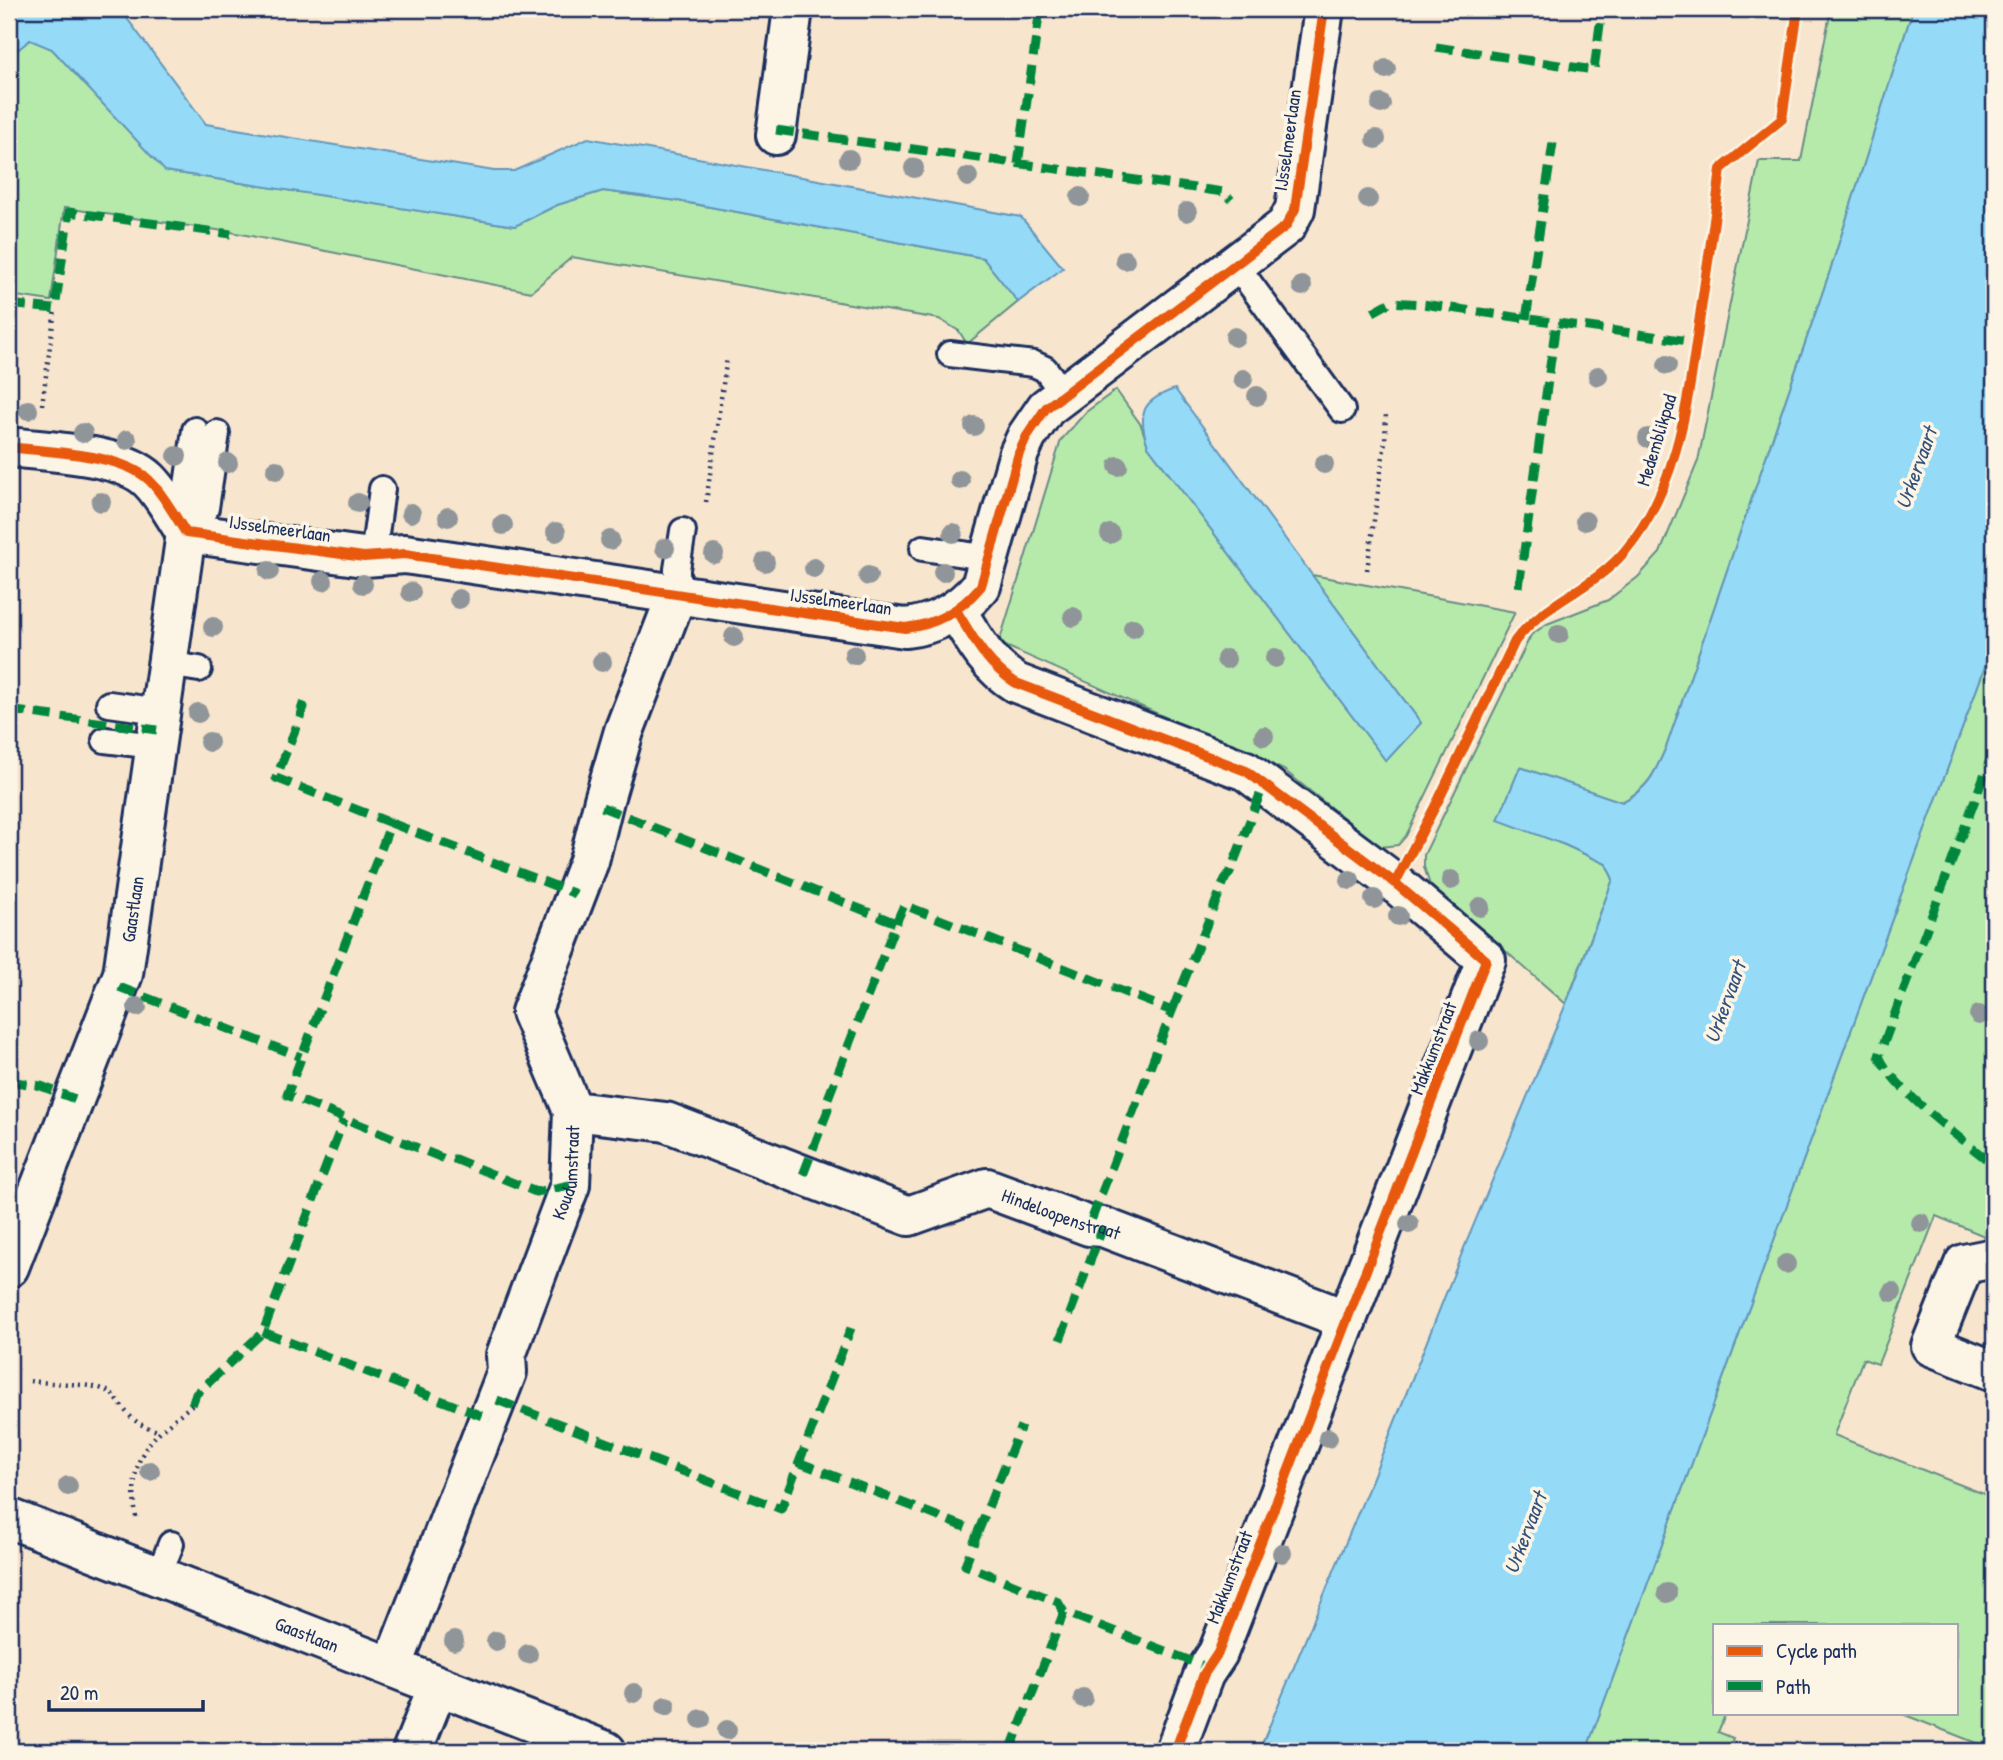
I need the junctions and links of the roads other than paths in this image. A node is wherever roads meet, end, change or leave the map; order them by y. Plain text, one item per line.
1 (793, 9) edge
2 (1324, 9) edge
3 (776, 135) dead end
4 (1236, 265) junction
5 (950, 354) dead end
6 (1063, 393) junction
7 (1342, 410) dead end
8 (206, 432) dead end
9 (9, 447) edge
10 (382, 489) dead end
11 (683, 531) dead end
12 (186, 533) junction
13 (923, 548) dead end
14 (373, 557) junction
15 (990, 558) junction
16 (677, 594) junction
17 (956, 610) junction
18 (109, 704) dead end
19 (157, 729) junction
20 (105, 740) dead end
21 (573, 1111) junction
22 (1994, 1258) edge
23 (9, 1267) edge
24 (1347, 1320) junction
25 (1994, 1371) edge
26 (9, 1518) edge
27 (391, 1667) junction
28 (438, 1686) junction
29 (412, 1751) edge
30 (606, 1751) edge
31 (1175, 1751) edge

1 - 3 street
2 - 4 street, IJsselmeerlaan
4 - 6 street, IJsselmeerlaan
4 - 7 lane
5 - 6 lane
6 - 15 street, IJsselmeerlaan
8 - 12 lane
9 - 12 street
10 - 14 lane
11 - 16 lane
12 - 14 street, IJsselmeerlaan
12 - 19 street, Gaastlaan
13 - 15 lane
14 - 16 street, IJsselmeerlaan
15 - 17 street, IJsselmeerlaan
16 - 17 street, IJsselmeerlaan
16 - 21 street, Koudumstraat
17 - 24 street, Makkumstraat
18 - 19 lane
19 - 20 lane
19 - 23 street, Gaastlaan
21 - 24 street, Hindeloopenstraat
21 - 27 street, Koudumstraat
22 - 25 street
24 - 31 street, Makkumstraat
26 - 27 street, Gaastlaan
27 - 28 street, Gaastlaan
28 - 29 street
28 - 30 street, Gaastlaan

